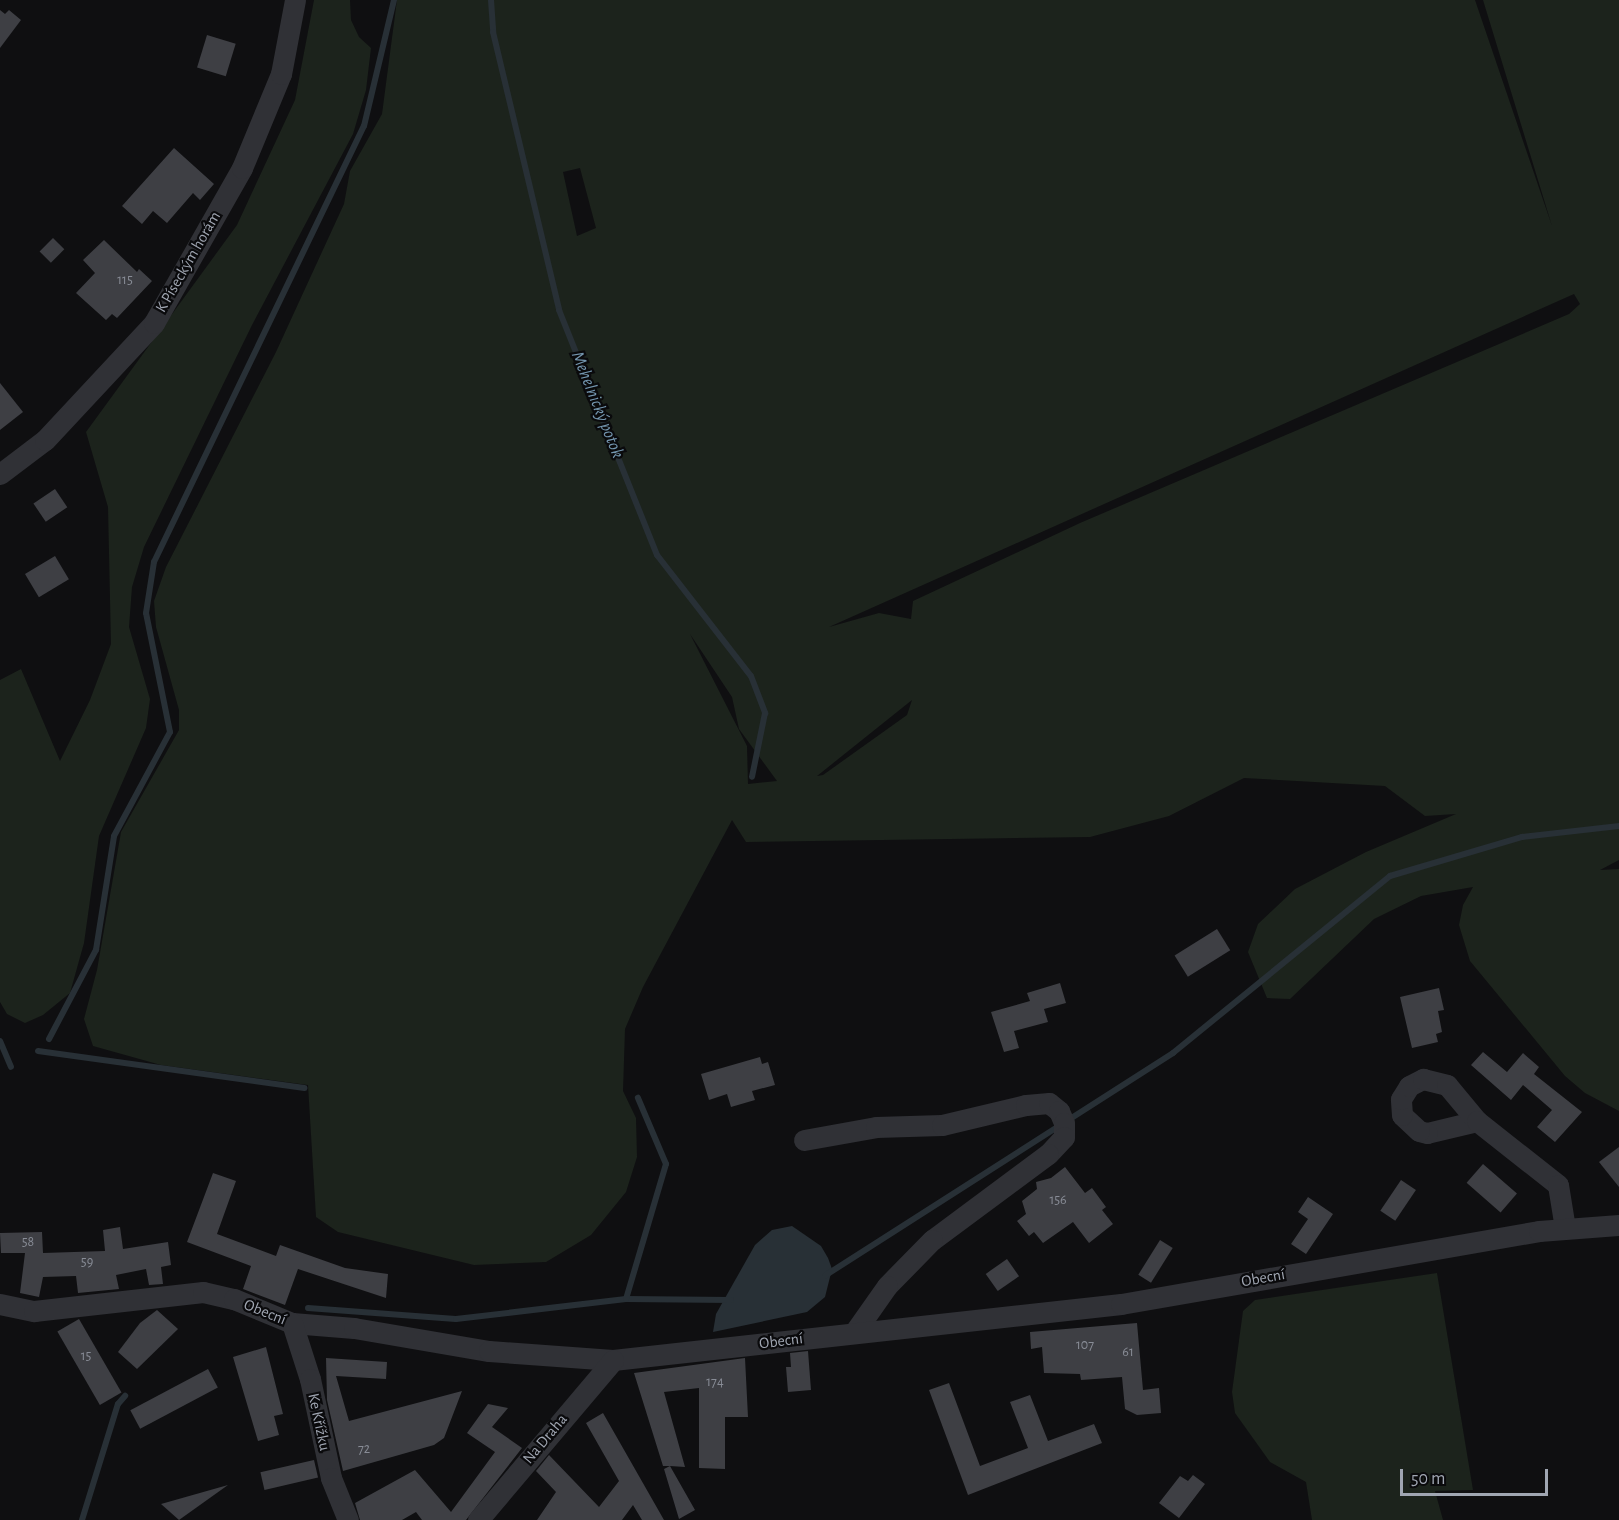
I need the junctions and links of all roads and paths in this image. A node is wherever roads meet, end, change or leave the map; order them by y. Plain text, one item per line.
1 (295, 0) edge
2 (0, 474) edge
3 (1477, 1121) dead end
4 (804, 1140) dead end
5 (1619, 1225) edge
6 (1565, 1228) junction
7 (0, 1304) edge
8 (292, 1323) junction
9 (854, 1333) junction
10 (613, 1360) junction
11 (348, 1520) edge
12 (478, 1520) edge

1 - 2 street, K Píseckým horám
3 - 6 street
4 - 9 street
5 - 6 street, Obecní
6 - 9 street, Obecní
7 - 8 street, Obecní
8 - 10 street, Obecní
8 - 11 street, Ke Křížku
9 - 10 street, Obecní
10 - 12 street, Na Draha

